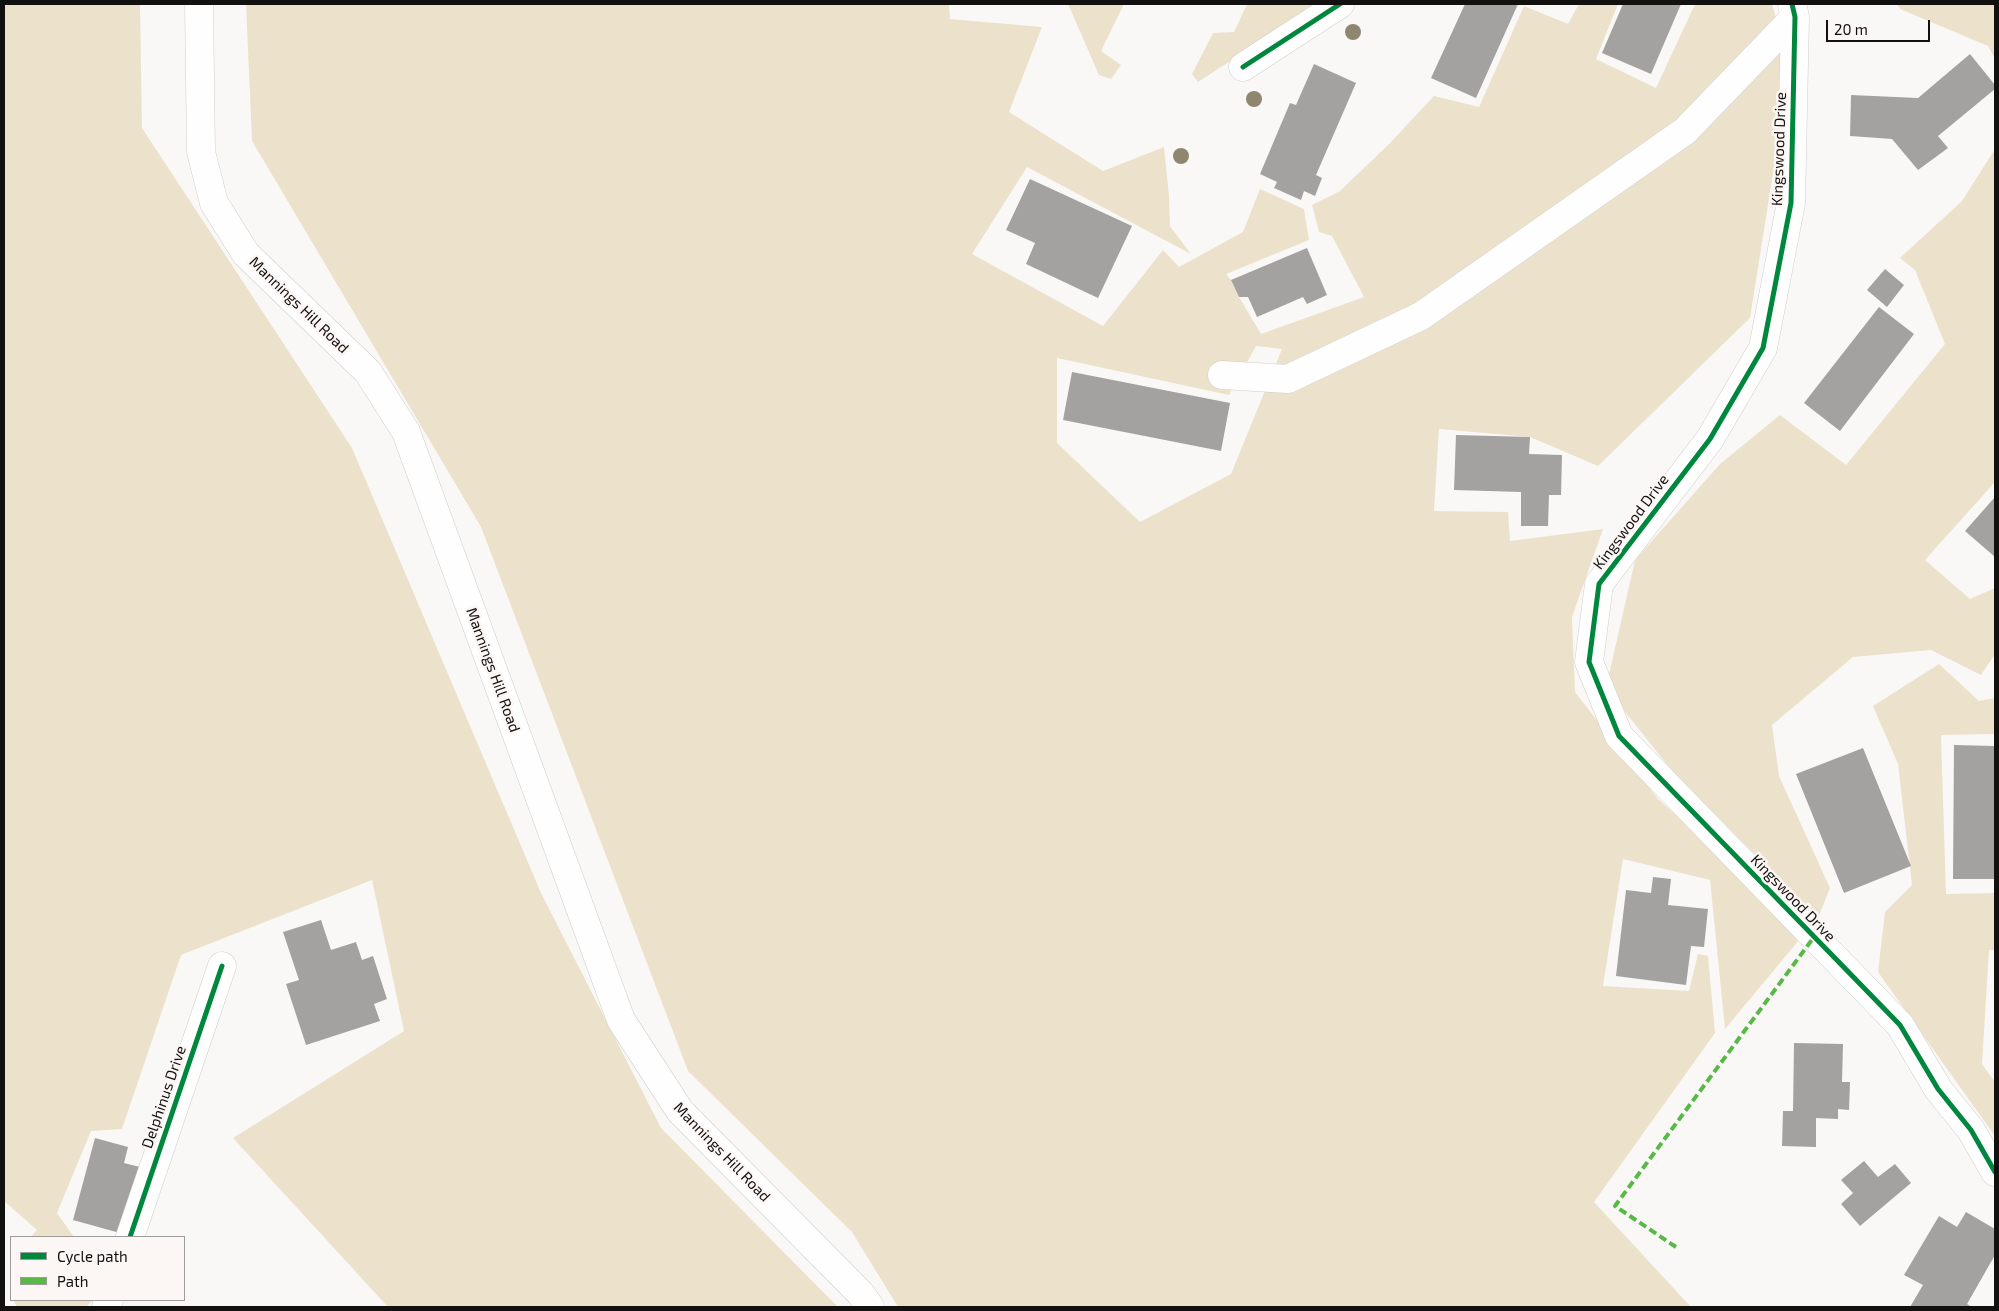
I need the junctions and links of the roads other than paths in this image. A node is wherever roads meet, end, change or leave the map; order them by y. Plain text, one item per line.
1 (199, 4) edge
2 (1340, 4) edge
3 (1794, 10) edge
4 (1242, 67) dead end
5 (1222, 375) dead end
6 (222, 966) dead end
7 (1995, 1172) edge
8 (130, 1236) edge
9 (870, 1307) edge

1 - 9 street, Mannings Hill Road
2 - 4 street
3 - 5 street
3 - 7 street, Kingswood Drive
6 - 8 street, Delphinus Drive

